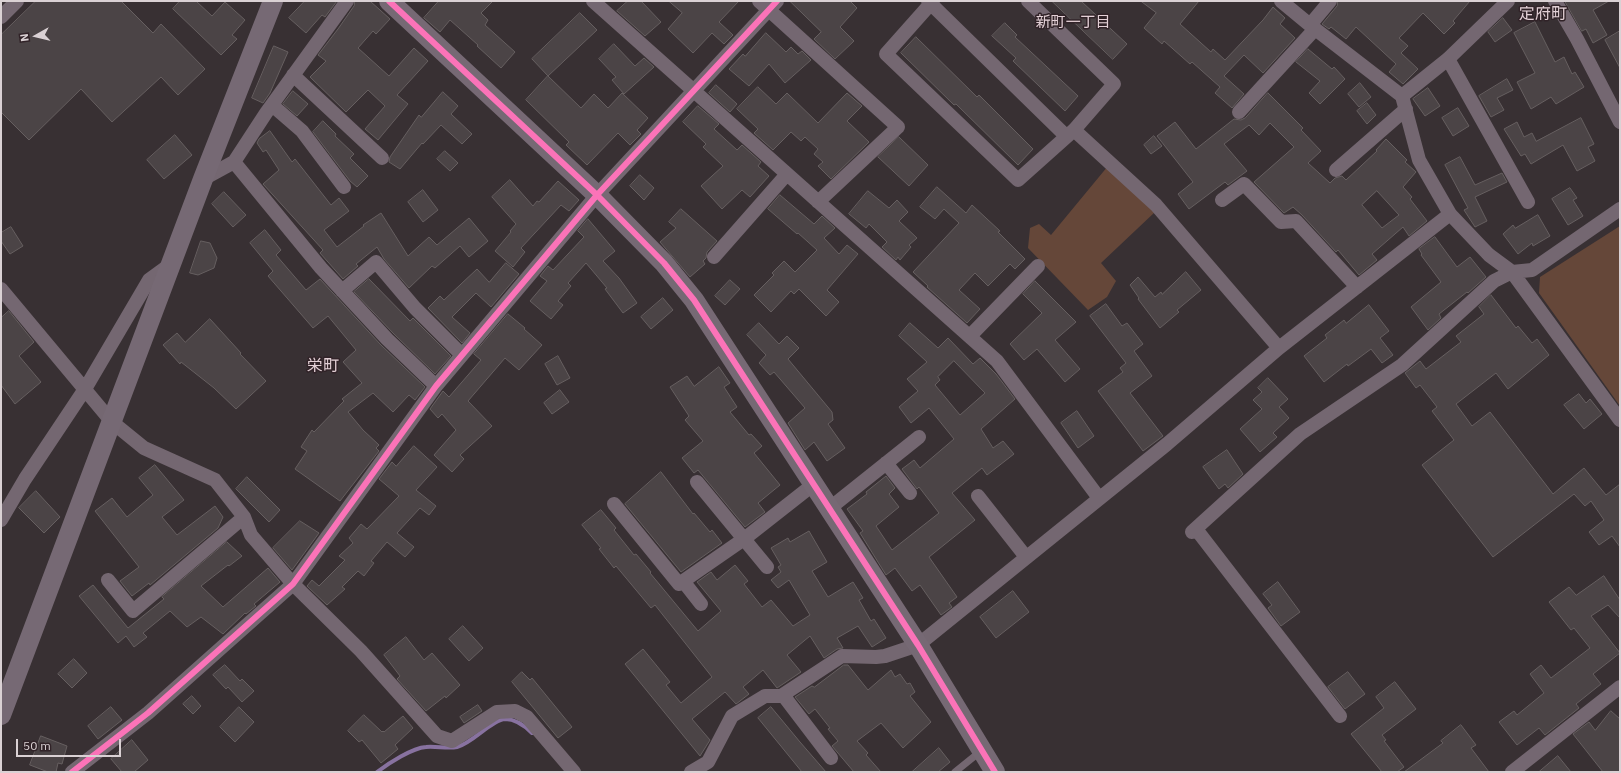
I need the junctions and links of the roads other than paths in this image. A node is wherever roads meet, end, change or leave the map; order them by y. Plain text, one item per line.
1 (17, 1) edge
2 (273, 1) edge
3 (347, 1) edge
4 (389, 1) edge
5 (593, 1) edge
6 (1028, 1) edge
7 (1281, 1) edge
8 (1330, 1) edge
9 (1508, 1) edge
10 (1555, 1) edge
11 (930, 2) edge
12 (768, 4) edge
13 (1, 17) edge
14 (1312, 27) junction
15 (1448, 59) junction
16 (293, 75) junction
17 (693, 90) junction
18 (1404, 102) junction
19 (272, 105) junction
20 (1239, 112) dead end
21 (1620, 122) edge
22 (1070, 133) junction
23 (382, 158) dead end
24 (234, 162) junction
25 (1336, 170) dead end
26 (787, 174) junction
27 (203, 179) junction
28 (344, 187) dead end
29 (597, 195) junction
30 (1222, 200) dead end
31 (818, 202) junction
32 (1528, 202) dead end
33 (1620, 209) edge
34 (1450, 214) junction
35 (714, 257) dead end
36 (171, 264) junction
37 (1038, 266) dead end
38 (1512, 272) junction
39 (1357, 287) junction
40 (1, 289) edge
41 (342, 291) junction
42 (970, 336) junction
43 (1279, 348) junction
44 (462, 355) junction
45 (436, 386) junction
46 (85, 389) junction
47 (1620, 420) edge
48 (112, 422) junction
49 (918, 437) dead end
50 (886, 463) junction
51 (697, 482) dead end
52 (814, 484) junction
53 (910, 493) dead end
54 (978, 496) dead end
55 (1099, 498) junction
56 (614, 504) dead end
57 (830, 508) junction
58 (244, 517) junction
59 (1, 520) edge
60 (744, 539) junction
61 (1026, 557) junction
62 (767, 567) dead end
63 (108, 580) dead end
64 (683, 581) junction
65 (293, 584) junction
66 (701, 604) dead end
67 (918, 645) junction
68 (1620, 687) edge
69 (783, 695) junction
70 (1, 714) edge
71 (1340, 716) dead end
72 (982, 750) junction
73 (831, 758) dead end
74 (72, 772) edge
75 (574, 772) edge
76 (691, 772) edge
77 (955, 772) edge
78 (995, 772) edge
79 (1512, 772) edge

1 - 13 street
2 - 27 street
3 - 16 street
4 - 29 street
5 - 17 street
6 - 22 street
7 - 14 street
8 - 14 street
9 - 15 street
10 - 21 street
11 - 22 street
11 - 22 street
12 - 17 street
12 - 31 street
14 - 18 street
14 - 20 street
15 - 18 street
15 - 32 street
16 - 19 street
16 - 23 street
17 - 26 street
17 - 29 street
18 - 25 street
18 - 34 street
19 - 24 street
19 - 28 street
22 - 43 street
24 - 27 street
24 - 41 street
26 - 31 street
26 - 35 street
27 - 36 street
29 - 44 street
29 - 52 street
30 - 39 street
31 - 42 street
33 - 38 street
34 - 38 street
34 - 39 street
36 - 46 street
36 - 48 street
37 - 42 street
38 - 47 street
38 - 71 street
39 - 43 street
40 - 46 street
41 - 44 street
41 - 45 street
42 - 55 street
43 - 55 street
44 - 45 street
45 - 65 street
46 - 48 street
46 - 59 street
48 - 58 street
48 - 70 street
49 - 50 street
50 - 53 street
50 - 57 street
51 - 60 street
52 - 57 street
52 - 60 street
54 - 61 street
55 - 61 street
56 - 64 street
57 - 67 street
58 - 63 street
58 - 65 street
60 - 62 street
60 - 64 street
61 - 67 street
64 - 66 street
65 - 74 street
65 - 75 street
67 - 69 street
67 - 72 street
68 - 79 street
69 - 73 street
69 - 76 street
72 - 77 lane
72 - 78 street

